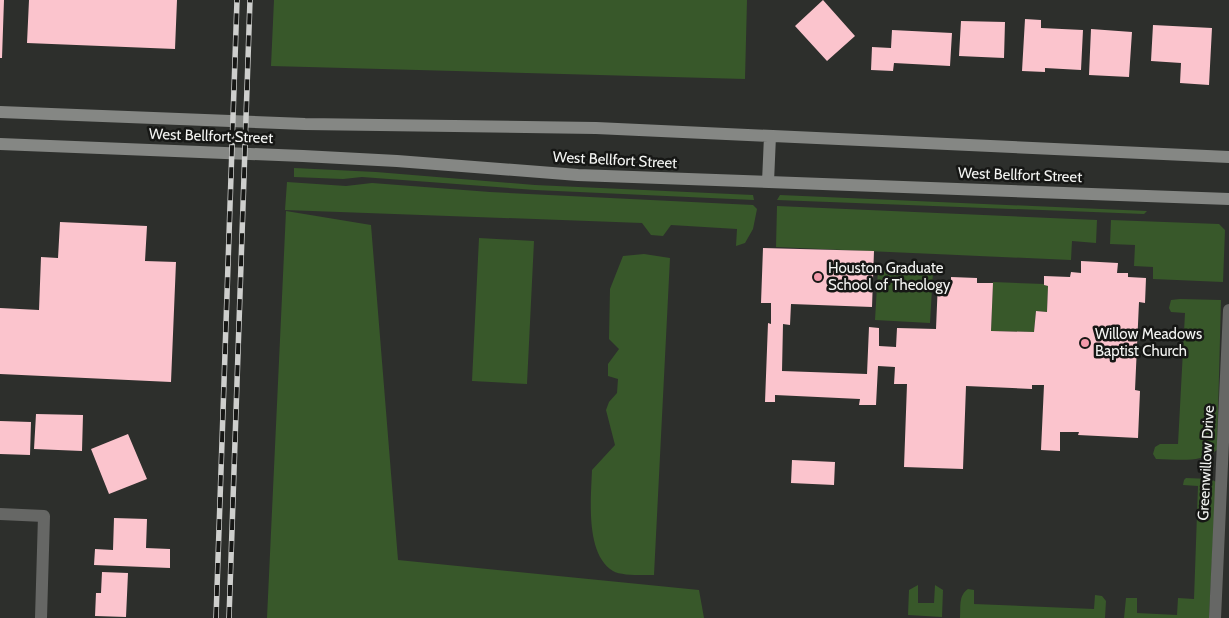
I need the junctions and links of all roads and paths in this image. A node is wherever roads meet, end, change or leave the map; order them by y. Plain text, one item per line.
1 (0, 112) edge
2 (770, 136) junction
3 (0, 144) edge
4 (1229, 157) edge
5 (768, 182) junction
6 (1229, 199) edge
7 (1229, 310) edge
8 (1228, 381) edge
9 (0, 514) edge
10 (41, 618) edge
11 (1214, 618) edge

1 - 2 main road, West Bellfort Street
2 - 4 main road, West Bellfort Street
2 - 5 main road
3 - 5 main road, West Bellfort Street
5 - 6 main road, West Bellfort Street
7 - 8 street, Greenwillow Drive
8 - 11 street, Greenwillow Drive
9 - 10 street

